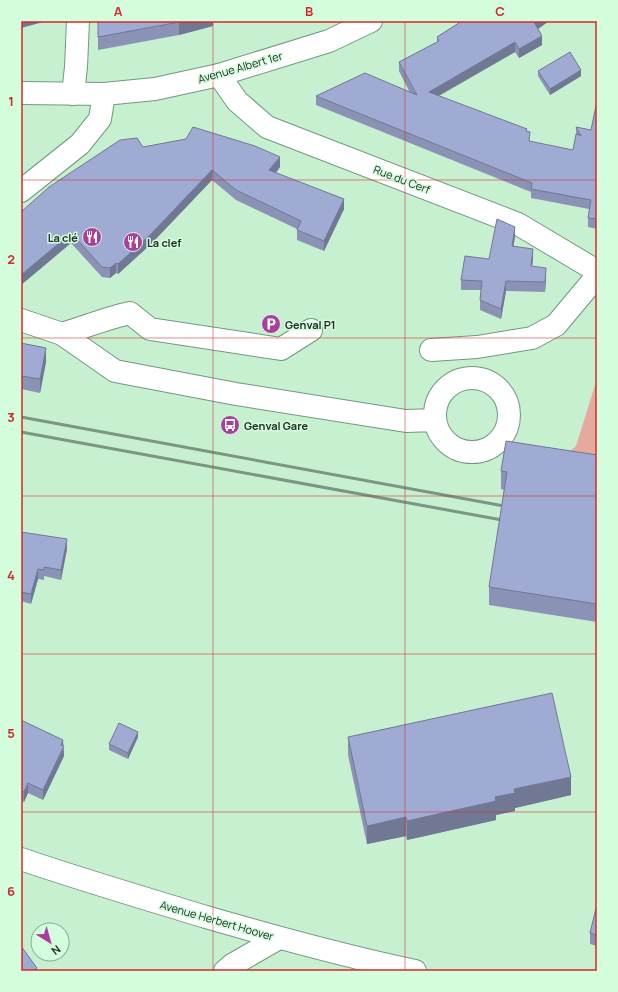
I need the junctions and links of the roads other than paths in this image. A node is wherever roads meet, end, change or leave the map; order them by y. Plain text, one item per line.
1 (78, 21) edge
2 (371, 21) edge
3 (219, 76) junction
4 (21, 93) edge
5 (73, 94) junction
6 (104, 94) junction
7 (21, 191) edge
8 (597, 271) edge
9 (597, 276) edge
10 (21, 320) edge
11 (311, 330) dead end
12 (62, 334) junction
13 (432, 350) dead end
14 (435, 420) dead end
15 (21, 859) edge
16 (279, 938) junction
17 (225, 971) edge
18 (415, 971) edge

1 - 5 street
2 - 3 street, Avenue Albert 1er
3 - 6 street, Avenue Albert 1er
3 - 8 street, Rue du Cerf
4 - 5 street, Avenue Albert 1er
5 - 6 street, Avenue Albert 1er
6 - 7 street
9 - 13 street
10 - 12 street
11 - 12 street
12 - 14 street
15 - 16 street, Avenue Herbert Hoover
16 - 17 street
16 - 18 street, Avenue Herbert Hoover

